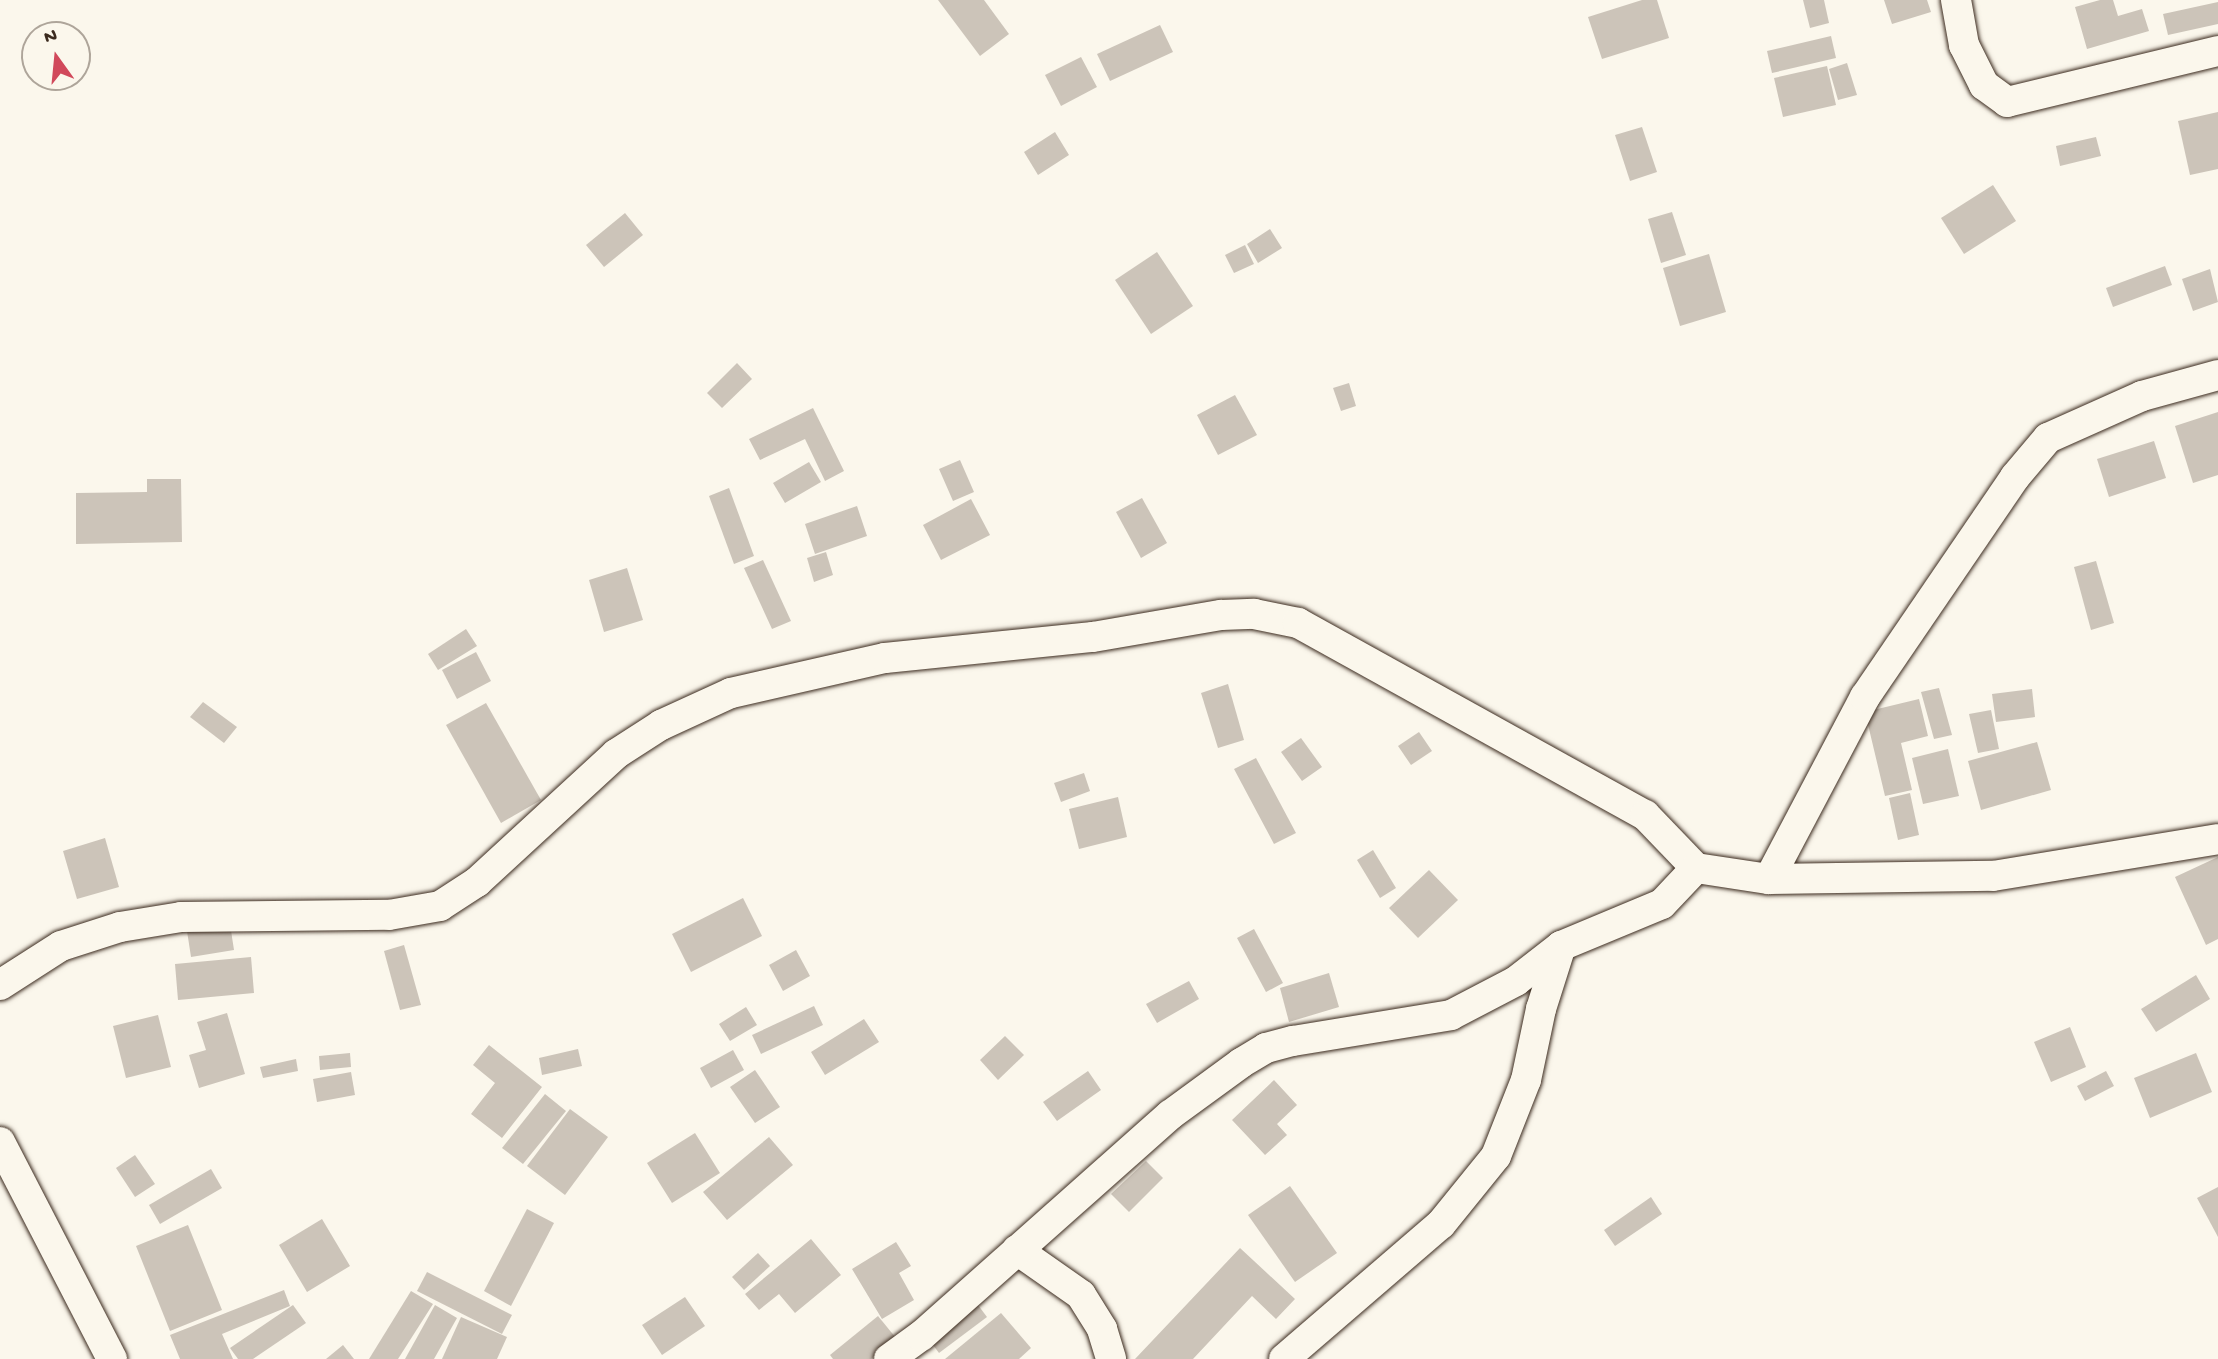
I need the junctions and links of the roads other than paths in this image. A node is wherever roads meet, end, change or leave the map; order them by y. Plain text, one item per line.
1 (1956, 0) edge
2 (2218, 51) edge
3 (2218, 375) edge
4 (2218, 839) edge
5 (1696, 868) junction
6 (1769, 879) junction
7 (1561, 946) junction
8 (0, 985) edge
9 (0, 1142) edge
10 (1017, 1250) junction
11 (112, 1359) edge
12 (889, 1359) edge
13 (1111, 1359) edge
14 (1284, 1359) edge

1 - 2 street
3 - 6 street
4 - 6 street
5 - 6 street
5 - 7 street
5 - 8 street
7 - 10 street
7 - 14 street
9 - 11 street
10 - 12 street
10 - 13 street

